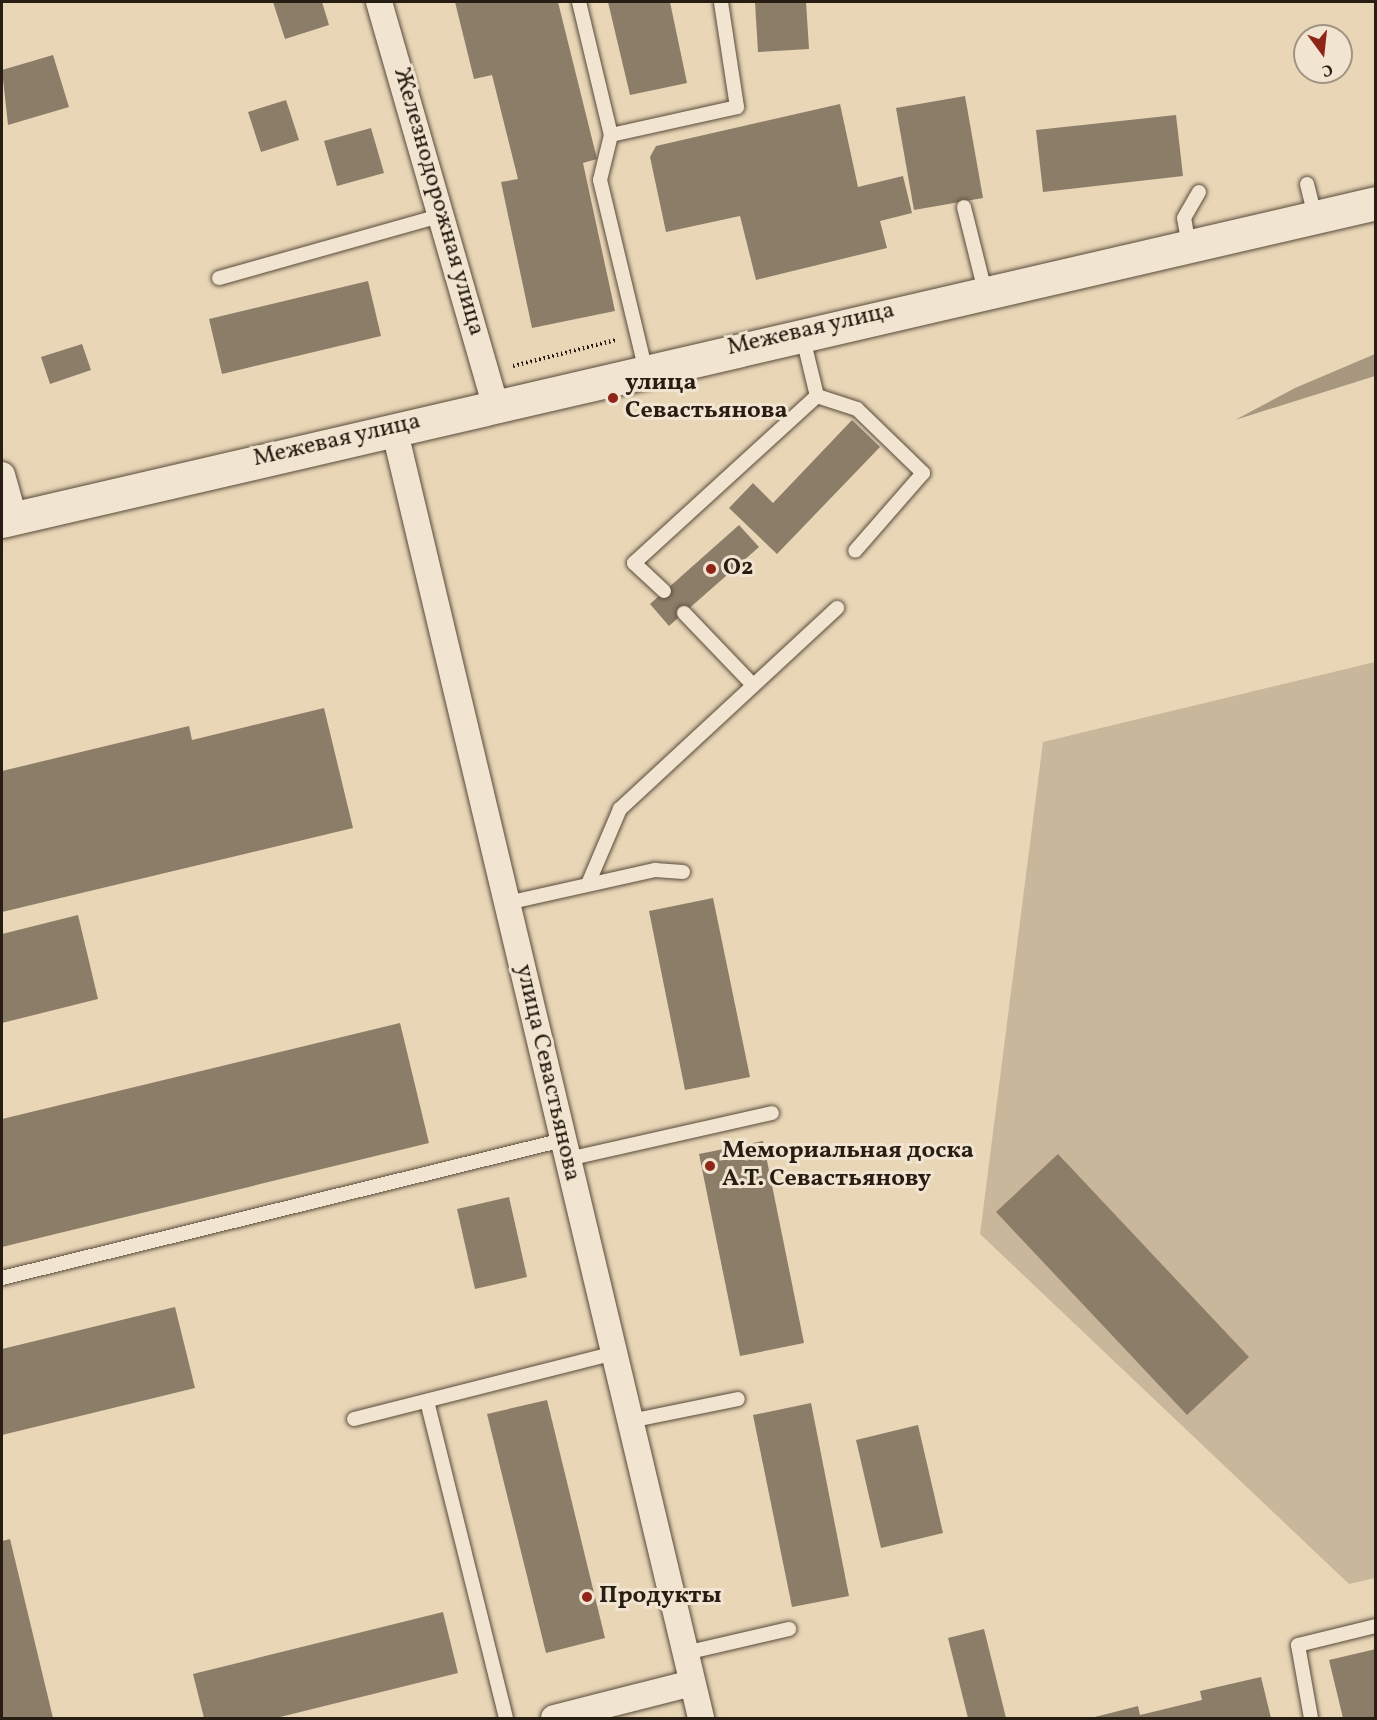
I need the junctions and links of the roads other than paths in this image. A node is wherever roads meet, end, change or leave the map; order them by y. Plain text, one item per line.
1 (379, 2) edge
2 (579, 2) edge
3 (721, 2) edge
4 (611, 135) junction
5 (1307, 183) dead end
6 (1199, 192) dead end
7 (1376, 203) edge
8 (964, 207) dead end
9 (443, 215) junction
10 (1315, 217) junction
11 (1190, 246) junction
12 (219, 278) dead end
13 (985, 291) junction
14 (801, 332) junction
15 (645, 368) junction
16 (817, 396) junction
17 (495, 403) junction
18 (394, 428) junction
19 (2, 476) edge
20 (8, 519) edge
21 (855, 551) dead end
22 (664, 591) dead end
23 (837, 608) dead end
24 (684, 613) dead end
25 (753, 685) junction
26 (683, 872) dead end
27 (588, 884) junction
28 (507, 903) junction
29 (772, 1113) dead end
30 (566, 1149) junction
31 (2, 1278) edge
32 (614, 1353) junction
33 (738, 1400) dead end
34 (427, 1401) junction
35 (354, 1419) dead end
36 (630, 1421) junction
37 (1376, 1626) edge
38 (789, 1629) dead end
39 (685, 1653) junction
40 (692, 1683) junction
41 (506, 1719) edge
42 (554, 1719) edge
43 (701, 1719) edge
44 (1311, 1719) edge

1 - 9 street, Железнодорожная улица
2 - 4 lane
3 - 4 lane
4 - 15 lane
5 - 10 lane
6 - 11 lane
7 - 10 street, Межевая улица
8 - 13 lane
9 - 12 lane
9 - 17 street, Железнодорожная улица
10 - 11 street, Межевая улица
11 - 13 street, Межевая улица
13 - 14 street, Межевая улица
14 - 15 street, Межевая улица
14 - 16 lane
15 - 17 street, Межевая улица
16 - 21 lane
16 - 22 lane
17 - 18 street, Межевая улица
18 - 20 street, Межевая улица
18 - 28 street, улица Севастьянова
19 - 20 street
23 - 25 lane
24 - 25 lane
25 - 27 lane
26 - 27 lane
27 - 28 lane
28 - 30 street, улица Севастьянова
29 - 30 lane
30 - 31 lane
30 - 32 street, улица Севастьянова
32 - 34 lane
32 - 36 street, улица Севастьянова
33 - 36 lane
34 - 35 lane
34 - 41 lane
36 - 39 street, улица Севастьянова
37 - 44 lane
38 - 39 lane
39 - 40 street, улица Севастьянова
40 - 42 street
40 - 43 street, улица Севастьянова

